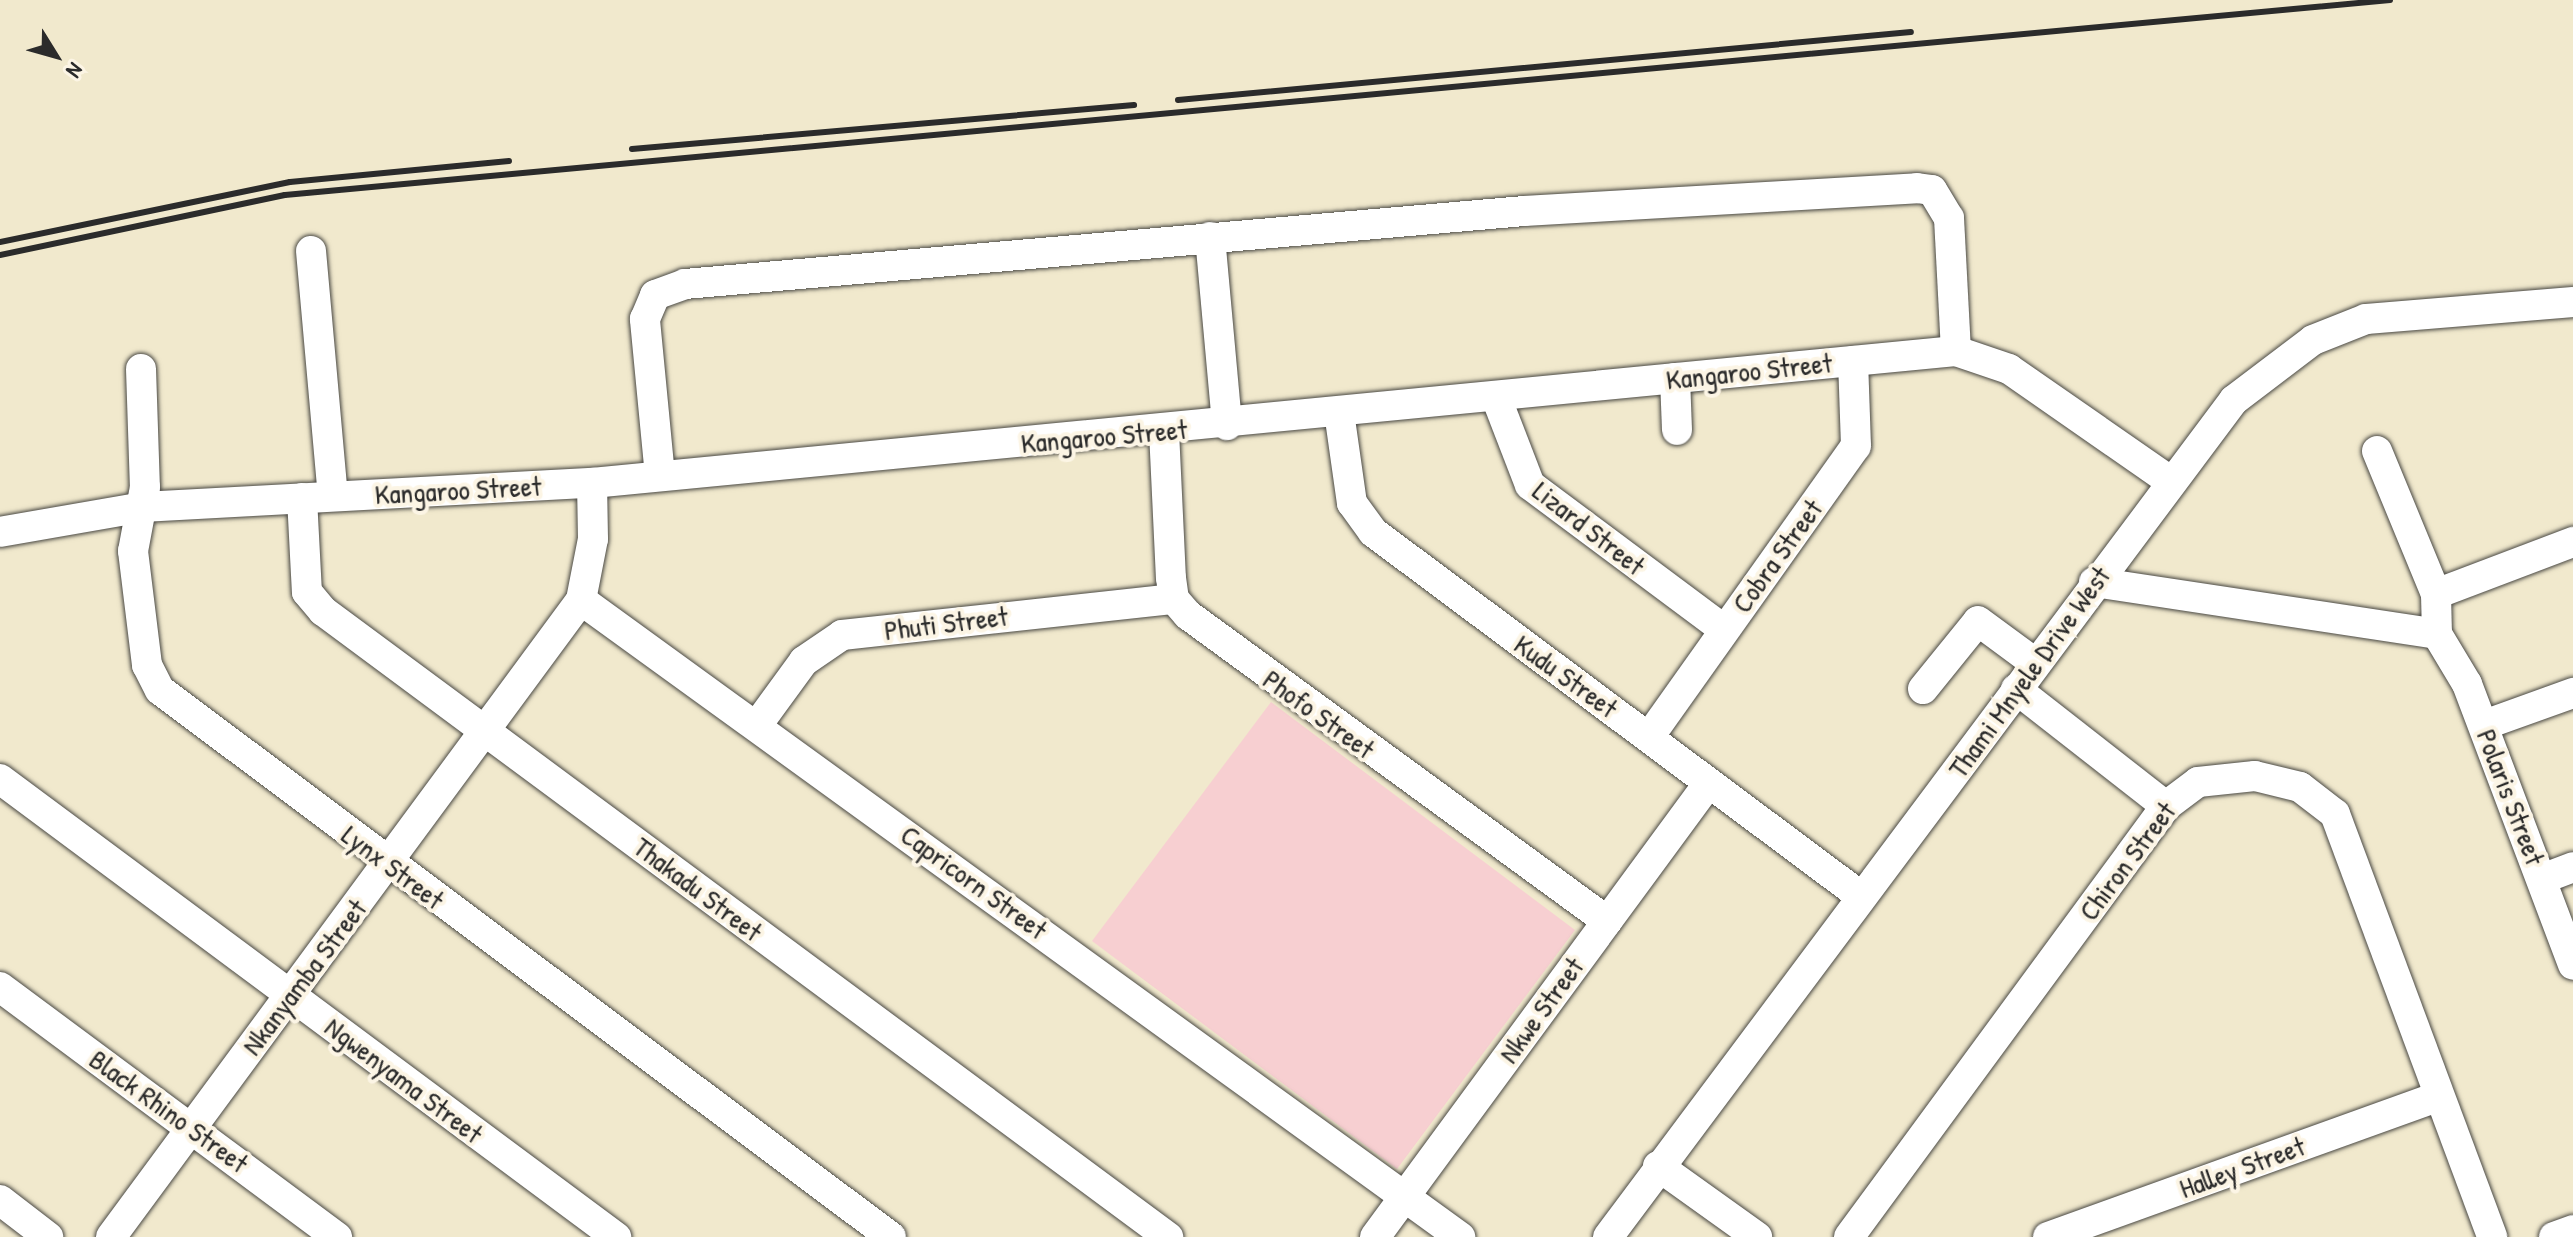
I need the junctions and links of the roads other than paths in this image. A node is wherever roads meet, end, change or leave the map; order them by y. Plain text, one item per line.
1 (1210, 237) junction
2 (311, 251) dead end
3 (2573, 302) edge
4 (1956, 351) junction
5 (1853, 361) junction
6 (141, 369) dead end
7 (1675, 378) junction
8 (1496, 397) junction
9 (1339, 412) junction
10 (1227, 425) junction
11 (1677, 430) dead end
12 (1164, 431) junction
13 (2377, 451) dead end
14 (660, 476) junction
15 (2170, 481) junction
16 (592, 483) junction
17 (333, 496) junction
18 (302, 498) junction
19 (143, 507) junction
20 (0, 532) edge
21 (2573, 542) edge
22 (2094, 582) junction
23 (2436, 594) junction
24 (1174, 599) junction
25 (581, 600) junction
26 (1723, 629) junction
27 (2437, 634) junction
28 (2035, 663) junction
29 (1923, 689) dead end
30 (2016, 689) junction
31 (2573, 693) edge
32 (758, 724) junction
33 (2484, 725) junction
34 (488, 732) junction
35 (1649, 737) junction
36 (0, 779) edge
37 (1708, 784) junction
38 (2166, 806) junction
39 (389, 864) junction
40 (2573, 867) edge
41 (2542, 879) junction
42 (1862, 897) junction
43 (1607, 921) junction
44 (2573, 965) edge
45 (0, 987) edge
46 (290, 996) junction
47 (2436, 1097) junction
48 (192, 1127) junction
49 (1658, 1166) junction
50 (1404, 1197) junction
51 (0, 1200) edge
52 (2573, 1230) edge
53 (48, 1237) edge
54 (111, 1237) edge
55 (337, 1237) edge
56 (616, 1237) edge
57 (891, 1237) edge
58 (1168, 1237) edge
59 (1375, 1237) edge
60 (1460, 1237) edge
61 (1608, 1237) edge
62 (1757, 1237) edge
63 (1849, 1237) edge
64 (2048, 1237) edge
65 (2492, 1237) edge
66 (2554, 1237) edge

1 - 4 street
1 - 10 street
1 - 14 street
2 - 17 street
3 - 15 street, Thami Mnyele Drive West
4 - 5 street, Kangaroo Street
4 - 15 street, Kangaroo Street
5 - 7 street, Kangaroo Street
5 - 26 street, Cobra Street
6 - 19 street, Lynx Street
7 - 8 street, Kangaroo Street
7 - 11 street
8 - 9 street, Kangaroo Street
8 - 26 street, Lizard Street
9 - 10 street, Kangaroo Street
9 - 35 street, Kudu Street
10 - 12 street, Kangaroo Street
12 - 14 street, Kangaroo Street
12 - 24 street
13 - 23 street, Polaris Street
14 - 16 street, Kangaroo Street
15 - 22 street, Thami Mnyele Drive West
16 - 17 street, Kangaroo Street
16 - 25 street
17 - 18 street, Kangaroo Street
18 - 19 street, Kangaroo Street
18 - 34 street, Thakadu Street
19 - 20 street, Kangaroo Street
19 - 39 street, Lynx Street
21 - 23 street
22 - 27 street
22 - 28 street, Thami Mnyele Drive West
23 - 27 street, Polaris Street
24 - 32 street, Phuti Street
24 - 43 street, Phofo Street
25 - 32 street, Capricorn Street
25 - 34 street, Nkanyamba Street
26 - 35 street, Cobra Street
27 - 33 street, Polaris Street
28 - 29 street
28 - 30 street, Thami Mnyele Drive West
30 - 38 street
30 - 42 street, Thami Mnyele Drive West
31 - 33 street
32 - 50 street, Capricorn Street
33 - 41 street, Polaris Street
34 - 39 street, Nkanyamba Street
34 - 58 street, Thakadu Street
35 - 37 street, Kudu Street
36 - 46 street, Ngwenyama Street
37 - 42 street, Kudu Street
37 - 43 street, Nkwe Street
38 - 47 street, Chiron Street
38 - 63 street, Chiron Street
39 - 46 street, Nkanyamba Street
39 - 57 street, Lynx Street
40 - 41 street
41 - 44 street, Polaris Street
42 - 49 street, Thami Mnyele Drive West
43 - 50 street, Nkwe Street
45 - 48 street, Black Rhino Street
46 - 48 street, Nkanyamba Street
46 - 56 street, Ngwenyama Street
47 - 64 street, Halley Street
47 - 65 street, Chiron Street
48 - 54 street, Nkanyamba Street
48 - 55 street, Black Rhino Street
49 - 61 street, Thami Mnyele Drive West
49 - 62 street
50 - 59 street, Nkwe Street
50 - 60 street, Capricorn Street
51 - 53 street
52 - 66 street

